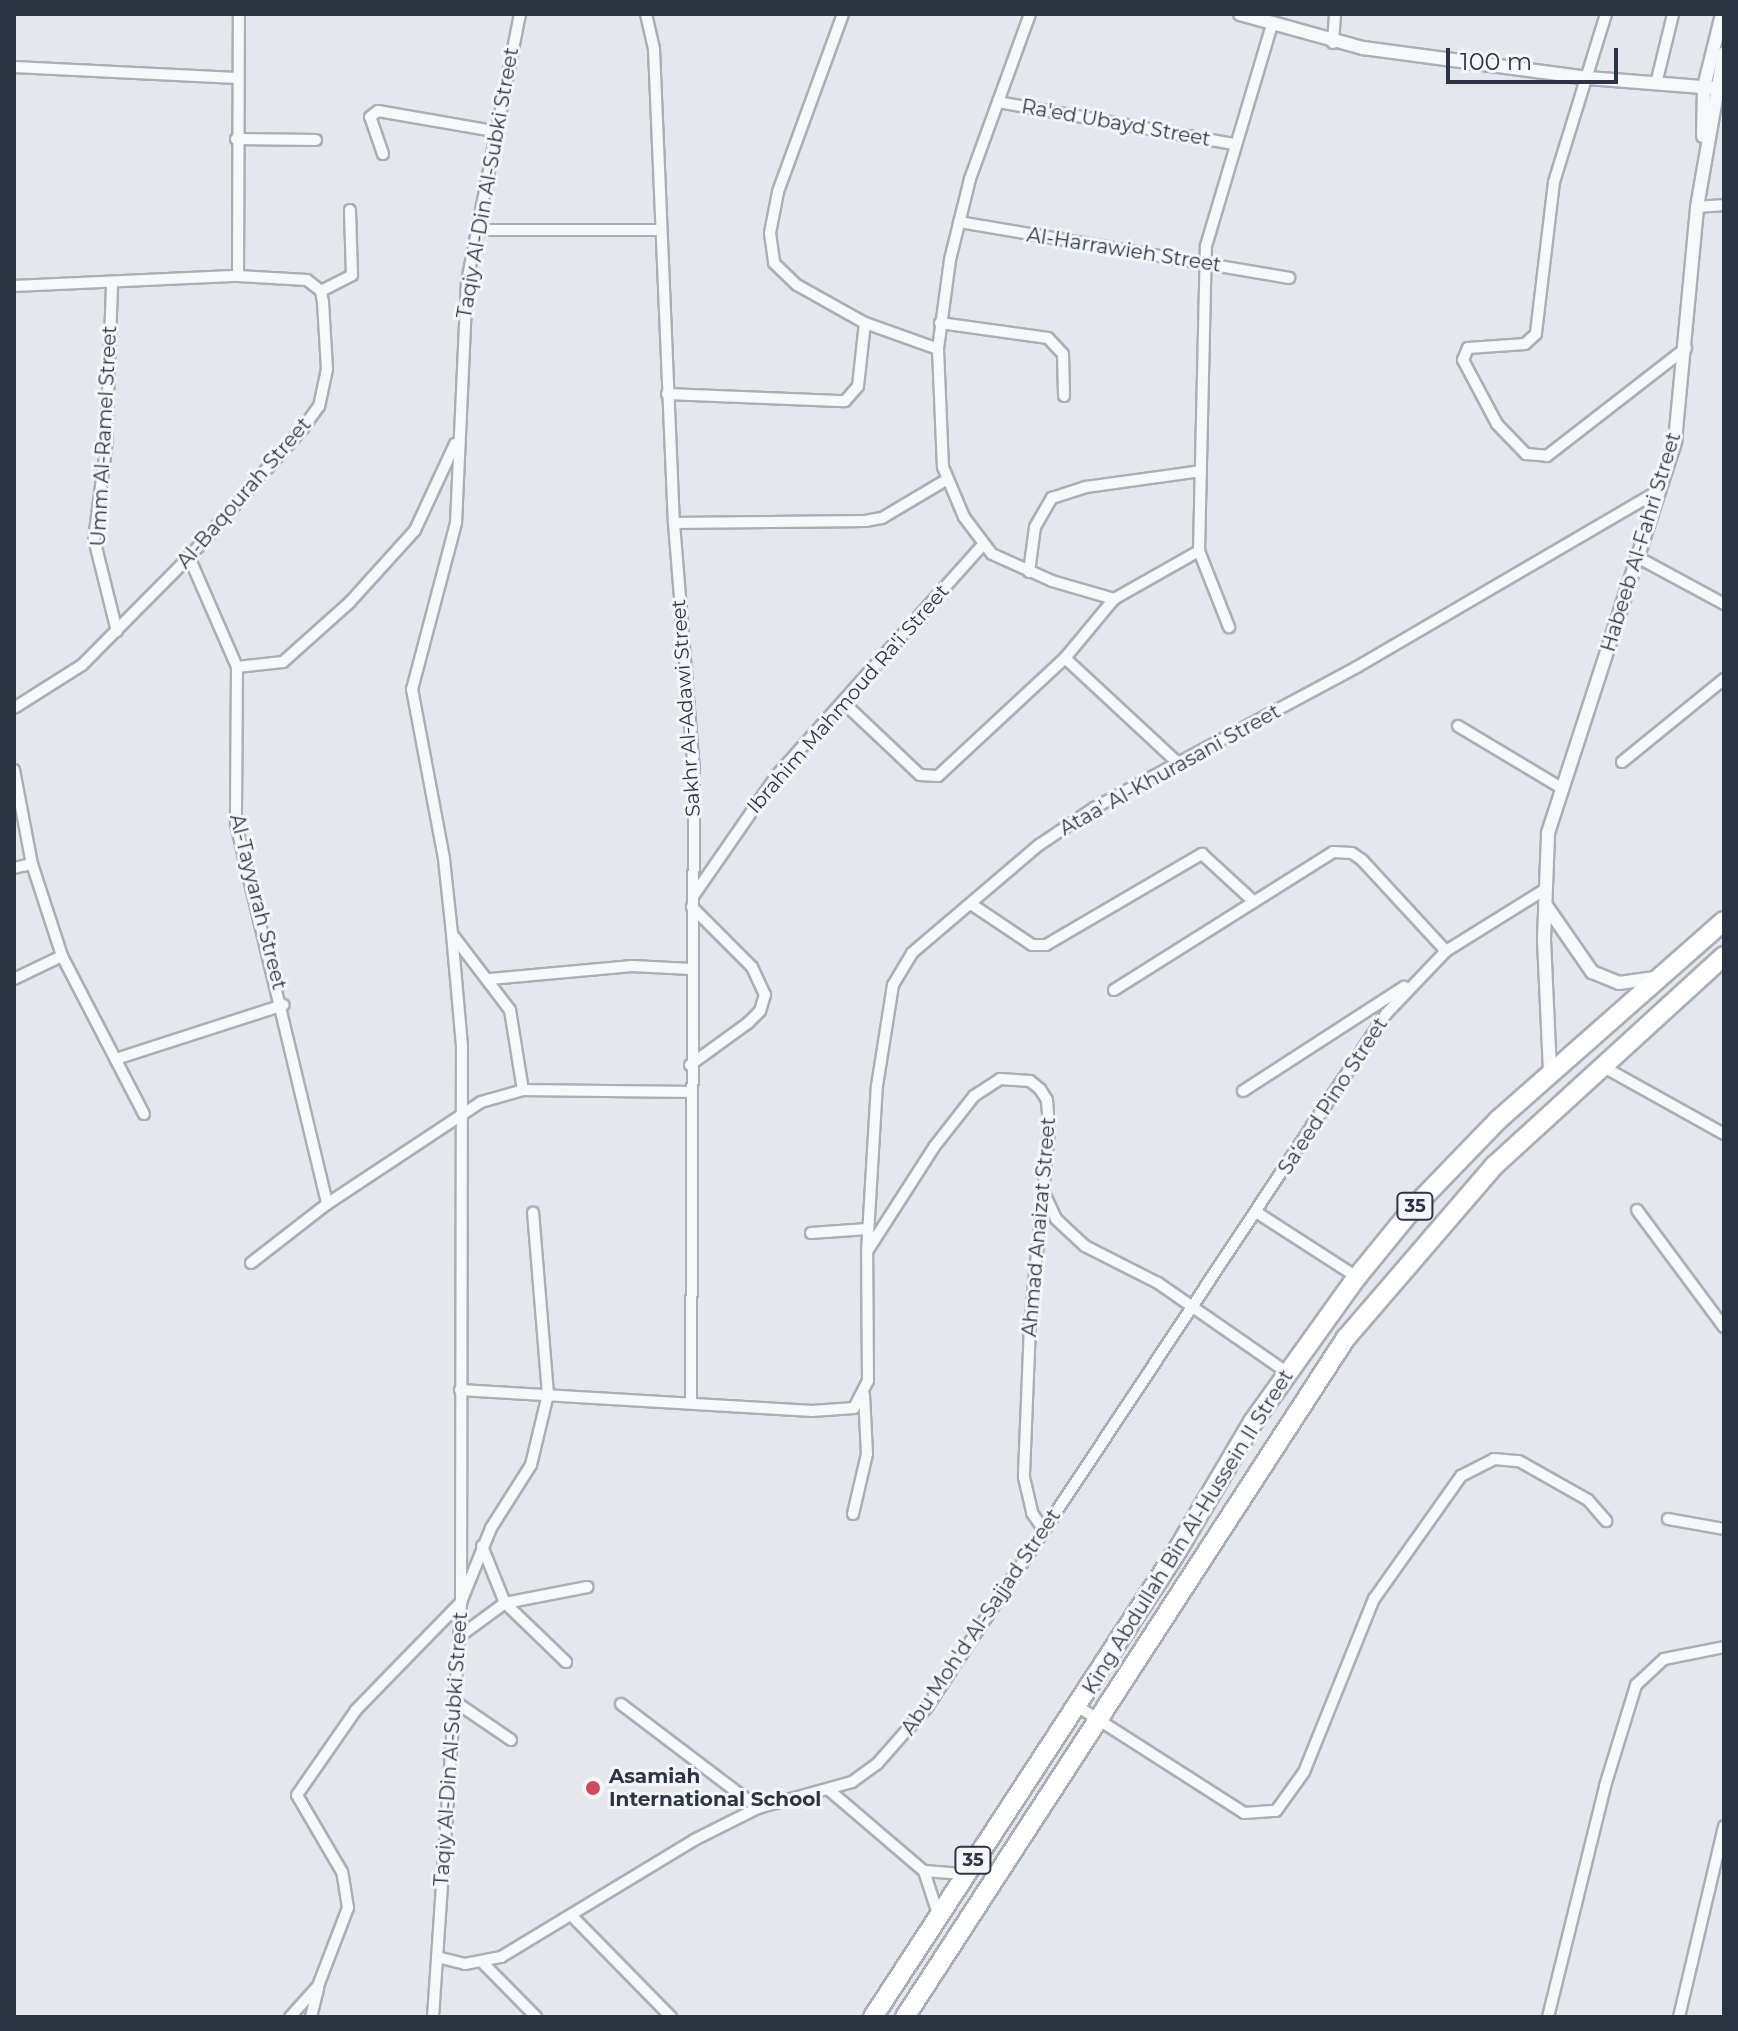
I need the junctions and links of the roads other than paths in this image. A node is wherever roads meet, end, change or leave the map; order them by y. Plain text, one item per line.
1 (239, 14) edge
2 (520, 14) edge
3 (647, 14) edge
4 (843, 14) edge
5 (1030, 14) edge
6 (1240, 14) edge
7 (1335, 14) edge
8 (1606, 14) edge
9 (1673, 14) edge
10 (1722, 14) edge
11 (1272, 25) junction
12 (1333, 43) junction
13 (1724, 53) edge
14 (14, 67) edge
15 (237, 78) junction
16 (1588, 78) junction
17 (1656, 84) junction
18 (1710, 88) junction
19 (998, 102) junction
20 (494, 131) junction
21 (236, 139) junction
22 (316, 140) dead end
23 (1234, 144) junction
24 (383, 154) dead end
25 (1724, 205) edge
26 (1697, 207) junction
27 (350, 210) dead end
28 (959, 222) junction
29 (476, 230) junction
30 (659, 230) junction
31 (1204, 263) junction
32 (238, 276) junction
33 (1289, 278) dead end
34 (14, 286) edge
35 (112, 286) junction
36 (321, 291) junction
37 (865, 323) junction
38 (940, 323) junction
39 (1687, 347) junction
40 (938, 349) junction
41 (667, 394) junction
42 (1064, 396) dead end
43 (458, 435) junction
44 (1201, 471) junction
45 (946, 480) junction
46 (1660, 490) junction
47 (674, 523) junction
48 (982, 546) junction
49 (1199, 551) junction
50 (189, 557) junction
51 (1639, 558) junction
52 (1029, 572) junction
53 (1114, 599) junction
54 (1724, 604) edge
55 (1229, 627) dead end
56 (117, 631) junction
57 (1065, 658) junction
58 (237, 667) junction
59 (1724, 679) edge
60 (845, 704) junction
61 (14, 708) edge
62 (1458, 726) dead end
63 (1622, 762) dead end
64 (1178, 763) junction
65 (14, 770) edge
66 (1560, 787) junction
67 (32, 864) junction
68 (14, 868) edge
69 (1544, 890) junction
70 (1252, 900) junction
71 (692, 902) junction
72 (971, 904) junction
73 (1545, 904) junction
74 (1724, 921) edge
75 (452, 934) junction
76 (1446, 951) junction
77 (62, 956) junction
78 (1724, 956) edge
79 (691, 969) junction
80 (1657, 978) junction
81 (14, 979) edge
82 (490, 979) junction
83 (1416, 979) junction
84 (1114, 990) dead end
85 (283, 1005) junction
86 (116, 1059) junction
87 (690, 1065) junction
88 (1601, 1065) junction
89 (1550, 1072) junction
90 (523, 1090) junction
91 (1243, 1091) dead end
92 (690, 1092) junction
93 (144, 1114) dead end
94 (461, 1116) junction
95 (1724, 1134) edge
96 (1044, 1193) junction
97 (327, 1204) junction
98 (1637, 1210) dead end
99 (1256, 1212) junction
100 (533, 1213) dead end
101 (868, 1229) junction
102 (811, 1233) dead end
103 (867, 1252) junction
104 (251, 1263) dead end
105 (1357, 1277) junction
106 (1193, 1307) junction
107 (1724, 1327) edge
108 (1288, 1373) junction
109 (460, 1390) junction
110 (548, 1394) junction
111 (864, 1395) junction
112 (691, 1403) junction
113 (853, 1514) dead end
114 (1668, 1519) dead end
115 (1606, 1521) dead end
116 (1724, 1529) edge
117 (1044, 1530) junction
118 (482, 1546) junction
119 (587, 1587) dead end
120 (461, 1602) junction
121 (505, 1603) junction
122 (460, 1636) junction
123 (1724, 1647) edge
124 (566, 1662) dead end
125 (454, 1701) junction
126 (621, 1704) dead end
127 (1077, 1706) junction
128 (1099, 1719) junction
129 (511, 1740) dead end
130 (852, 1782) junction
131 (829, 1790) junction
132 (758, 1808) junction
133 (853, 1809) junction
134 (1724, 1826) edge
135 (924, 1871) junction
136 (964, 1874) junction
137 (938, 1914) junction
138 (573, 1917) junction
139 (437, 1957) junction
140 (484, 1964) junction
141 (318, 1986) junction
142 (290, 2017) edge
143 (311, 2017) edge
144 (433, 2017) edge
145 (536, 2017) edge
146 (671, 2017) edge
147 (873, 2017) edge
148 (905, 2017) edge
149 (1548, 2017) edge
150 (1679, 2017) edge

1 - 15 street
2 - 20 street, Taqiy Al-Din Al-Subki Street
3 - 30 street, Sakhr Al-Adawi Street
4 - 37 street
5 - 19 street
6 - 11 street
7 - 12 street
8 - 16 street
9 - 17 street
10 - 18 street, Habeeb Al-Fahri Street
11 - 12 street
11 - 23 street
12 - 16 street
13 - 18 street, Habeeb Al-Fahri Street
14 - 15 street
15 - 21 street
16 - 17 street
16 - 39 street
17 - 18 street
18 - 26 street, Habeeb Al-Fahri Street
19 - 23 street, Ra'ed Ubayd Street
19 - 28 street
20 - 24 street
20 - 29 street, Taqiy Al-Din Al-Subki Street
21 - 22 street
21 - 32 street
23 - 31 street
25 - 26 street
26 - 39 street, Habeeb Al-Fahri Street
27 - 36 street
28 - 31 street, Al-Harrawieh Street
28 - 38 street
29 - 30 street
29 - 43 street, Taqiy Al-Din Al-Subki Street
30 - 41 street, Sakhr Al-Adawi Street
31 - 33 street, Al-Harrawieh Street
31 - 44 street
32 - 35 street
32 - 36 street
34 - 35 street
35 - 56 street, Umm Al-Ramel Street
36 - 50 street, Al-Baqourah Street
37 - 40 street
37 - 41 street
38 - 40 street
38 - 42 street
39 - 46 street, Habeeb Al-Fahri Street
40 - 45 street
41 - 47 street, Sakhr Al-Adawi Street
43 - 58 street
43 - 75 street, Taqiy Al-Din Al-Subki Street
44 - 49 street
44 - 52 street
45 - 47 street
45 - 48 street
46 - 51 street, Habeeb Al-Fahri Street
46 - 64 street, Ataa' Al-Khurasani Street
47 - 71 street, Sakhr Al-Adawi Street
48 - 52 street
48 - 60 street, Ibrahim Mahmoud Ra'i Street
49 - 53 street
49 - 55 street
50 - 56 street, Al-Baqourah Street
50 - 58 street, Al-Tayyarah Street
51 - 54 street
51 - 66 street, Habeeb Al-Fahri Street
52 - 53 street
53 - 57 street
56 - 61 street, Al-Baqourah Street
57 - 60 street
57 - 64 street
58 - 85 street, Al-Tayyarah Street
59 - 63 street
60 - 71 street, Ibrahim Mahmoud Ra'i Street
62 - 66 street
64 - 72 street, Ataa' Al-Khurasani Street
65 - 67 street
66 - 69 street, Habeeb Al-Fahri Street
67 - 68 street
67 - 77 street
69 - 73 street, Habeeb Al-Fahri Street
69 - 76 street, Sa‘eed Pino Street
70 - 72 street
70 - 76 street
70 - 84 street
71 - 79 street, Sakhr Al-Adawi Street
71 - 87 street
72 - 101 street, Ataa' Al-Khurasani Street
73 - 80 street
73 - 89 street, Habeeb Al-Fahri Street
74 - 80 highway, King Abdullah Bin Al-Hussein II Street / 35
75 - 82 street
75 - 94 street, Taqiy Al-Din Al-Subki Street
76 - 83 street, Sa‘eed Pino Street
77 - 81 street
77 - 86 street
78 - 88 highway, King Abdullah Bin Al-Hussein II Street / 35
79 - 82 street
79 - 87 street, Sakhr Al-Adawi Street
80 - 89 highway, King Abdullah Bin Al-Hussein II Street / 35
82 - 90 street
83 - 91 street
83 - 99 street, Sa‘eed Pino Street
85 - 86 street
85 - 97 street, Al-Tayyarah Street
86 - 93 street
87 - 92 street, Sakhr Al-Adawi Street
88 - 95 street
88 - 128 highway, King Abdullah Bin Al-Hussein II Street / 35
89 - 105 highway, King Abdullah Bin Al-Hussein II Street / 35
90 - 92 street
90 - 94 street
92 - 112 street, Sakhr Al-Adawi Street
94 - 97 street
94 - 109 street, Taqiy Al-Din Al-Subki Street
96 - 103 street, Ahmad Anaizat Street
96 - 106 street
96 - 117 street, Ahmad Anaizat Street
97 - 104 street
98 - 107 street
99 - 105 street
99 - 106 street, Sa‘eed Pino Street
100 - 110 street, Taqiy Al-Din Al-Subki Street
101 - 102 street
101 - 103 street, Ataa' Al-Khurasani Street
103 - 111 street, Ataa' Al-Khurasani Street
105 - 108 highway, King Abdullah Bin Al-Hussein II Street / 35
106 - 108 street
106 - 117 street, Abu Moh'd Al-Sajjad Street
108 - 127 highway, King Abdullah Bin Al-Hussein II Street / 35
109 - 110 street
109 - 120 street, Taqiy Al-Din Al-Subki Street
110 - 112 street
110 - 118 street, Taqiy Al-Din Al-Subki Street
111 - 112 street
111 - 113 street, Ataa' Al-Khurasani Street
114 - 116 street
115 - 128 street
117 - 130 street, Abu Moh'd Al-Sajjad Street
118 - 120 street, Taqiy Al-Din Al-Subki Street
118 - 121 street
119 - 121 street
120 - 122 street, Taqiy Al-Din Al-Subki Street
120 - 141 street
121 - 122 street
121 - 124 street
122 - 125 street, Taqiy Al-Din Al-Subki Street
123 - 149 street
125 - 129 street
125 - 139 street, Taqiy Al-Din Al-Subki Street
126 - 132 street
127 - 128 street
127 - 136 highway, King Abdullah Bin Al-Hussein II Street / 35
128 - 148 highway, King Abdullah Bin Al-Hussein II Street / 35
130 - 131 street, Abu Moh'd Al-Sajjad Street
130 - 133 street
131 - 132 street, Abu Moh'd Al-Sajjad Street
131 - 133 street
132 - 138 street, Abu Moh'd Al-Sajjad Street
133 - 135 street
134 - 150 street
135 - 136 street
135 - 137 street
136 - 137 highway, King Abdullah Bin Al-Hussein II Street / 35
137 - 147 highway, King Abdullah Bin Al-Hussein II Street / 35
138 - 140 street, Abu Moh'd Al-Sajjad Street
138 - 146 street
139 - 140 street
139 - 144 street, Taqiy Al-Din Al-Subki Street
140 - 145 street
141 - 142 street
141 - 143 street

